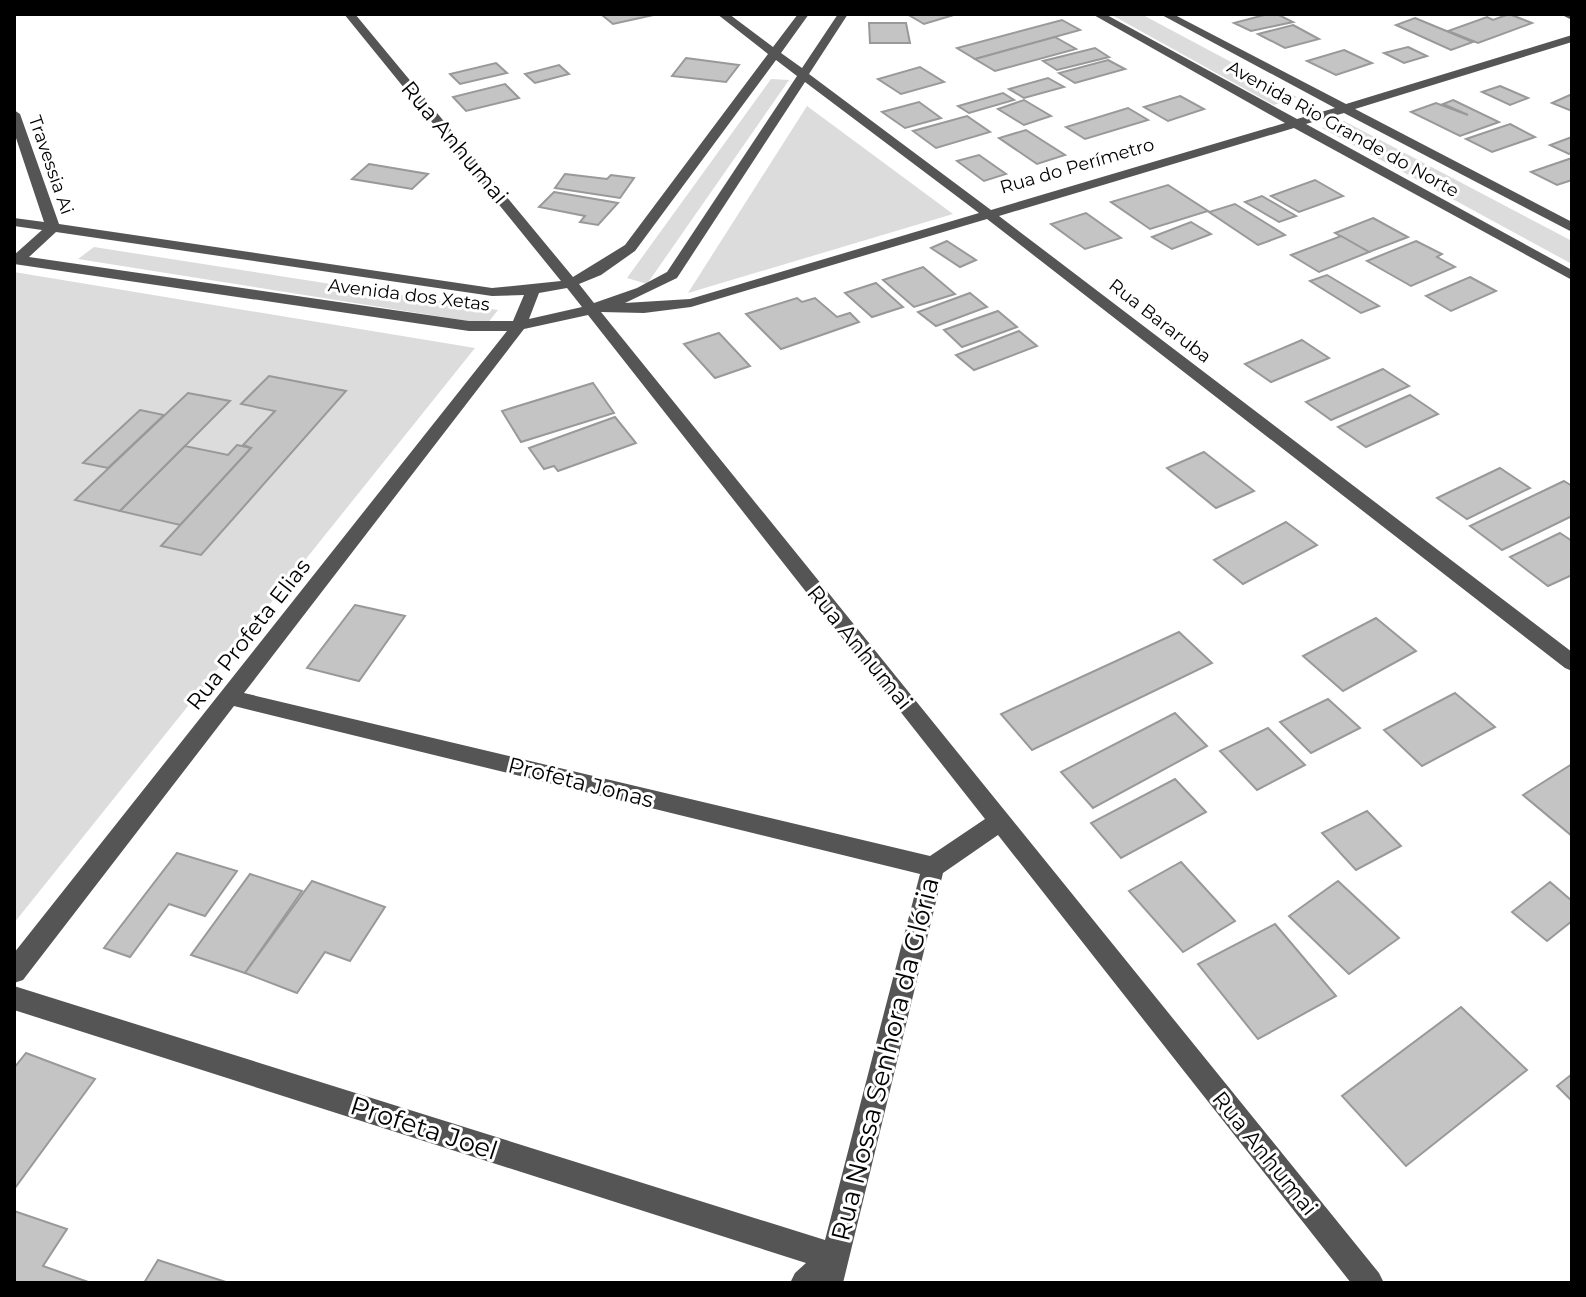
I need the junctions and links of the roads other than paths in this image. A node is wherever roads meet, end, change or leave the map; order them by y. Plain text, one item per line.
1 (349, 14) edge
2 (722, 14) edge
3 (804, 14) edge
4 (843, 14) edge
5 (1097, 14) edge
6 (1165, 14) edge
7 (1565, 14) edge
8 (1572, 17) edge
9 (1572, 38) edge
10 (776, 55) junction
11 (804, 74) junction
12 (1344, 109) junction
13 (14, 114) edge
14 (1295, 123) junction
15 (987, 213) junction
16 (14, 222) edge
17 (53, 228) junction
18 (1572, 228) edge
19 (16, 260) edge
20 (1572, 276) edge
21 (571, 284) junction
22 (533, 291) junction
23 (590, 307) junction
24 (519, 325) junction
25 (1572, 663) edge
26 (229, 697) junction
27 (999, 822) junction
28 (933, 867) junction
29 (14, 972) edge
30 (14, 998) edge
31 (831, 1270) edge
32 (805, 1283) edge
33 (1369, 1283) edge

1 - 21 street, Rua Anhumai
2 - 10 street, Rua Bararuba
3 - 10 street, Avenida dos Xetas
4 - 11 street, Avenida dos Xetas
5 - 14 street, Avenida Rio Grande do Norte
6 - 12 street, Avenida Rio Grande do Norte
7 - 8 street
9 - 12 street, Rua do Perímetro
10 - 11 street, Rua Bararuba
10 - 21 street, Avenida dos Xetas
11 - 15 street, Rua Bararuba
11 - 23 street, Avenida dos Xetas
12 - 14 street, Rua do Perímetro
12 - 18 street, Avenida Rio Grande do Norte
13 - 17 street, Travessia Ai
14 - 15 street, Rua do Perímetro
14 - 20 street, Avenida Rio Grande do Norte
15 - 23 street, Rua do Perímetro
15 - 25 street, Rua Bararuba
16 - 17 street, Avenida dos Xetas
17 - 19 street
17 - 22 street, Avenida dos Xetas
19 - 24 street, Avenida dos Xetas
21 - 22 street, Avenida dos Xetas
21 - 23 street, Rua Anhumai
22 - 24 street, Rua Profeta Elias
23 - 24 street, Avenida dos Xetas
23 - 27 street, Rua Anhumai
24 - 26 street, Rua Profeta Elias
26 - 28 street, Profeta Jonas
26 - 29 street, Rua Profeta Elias
27 - 28 street, Rua Nossa Senhora da Glória
27 - 33 street, Rua Anhumai
28 - 31 street, Rua Nossa Senhora da Glória
30 - 31 street, Profeta Joel
31 - 32 street

